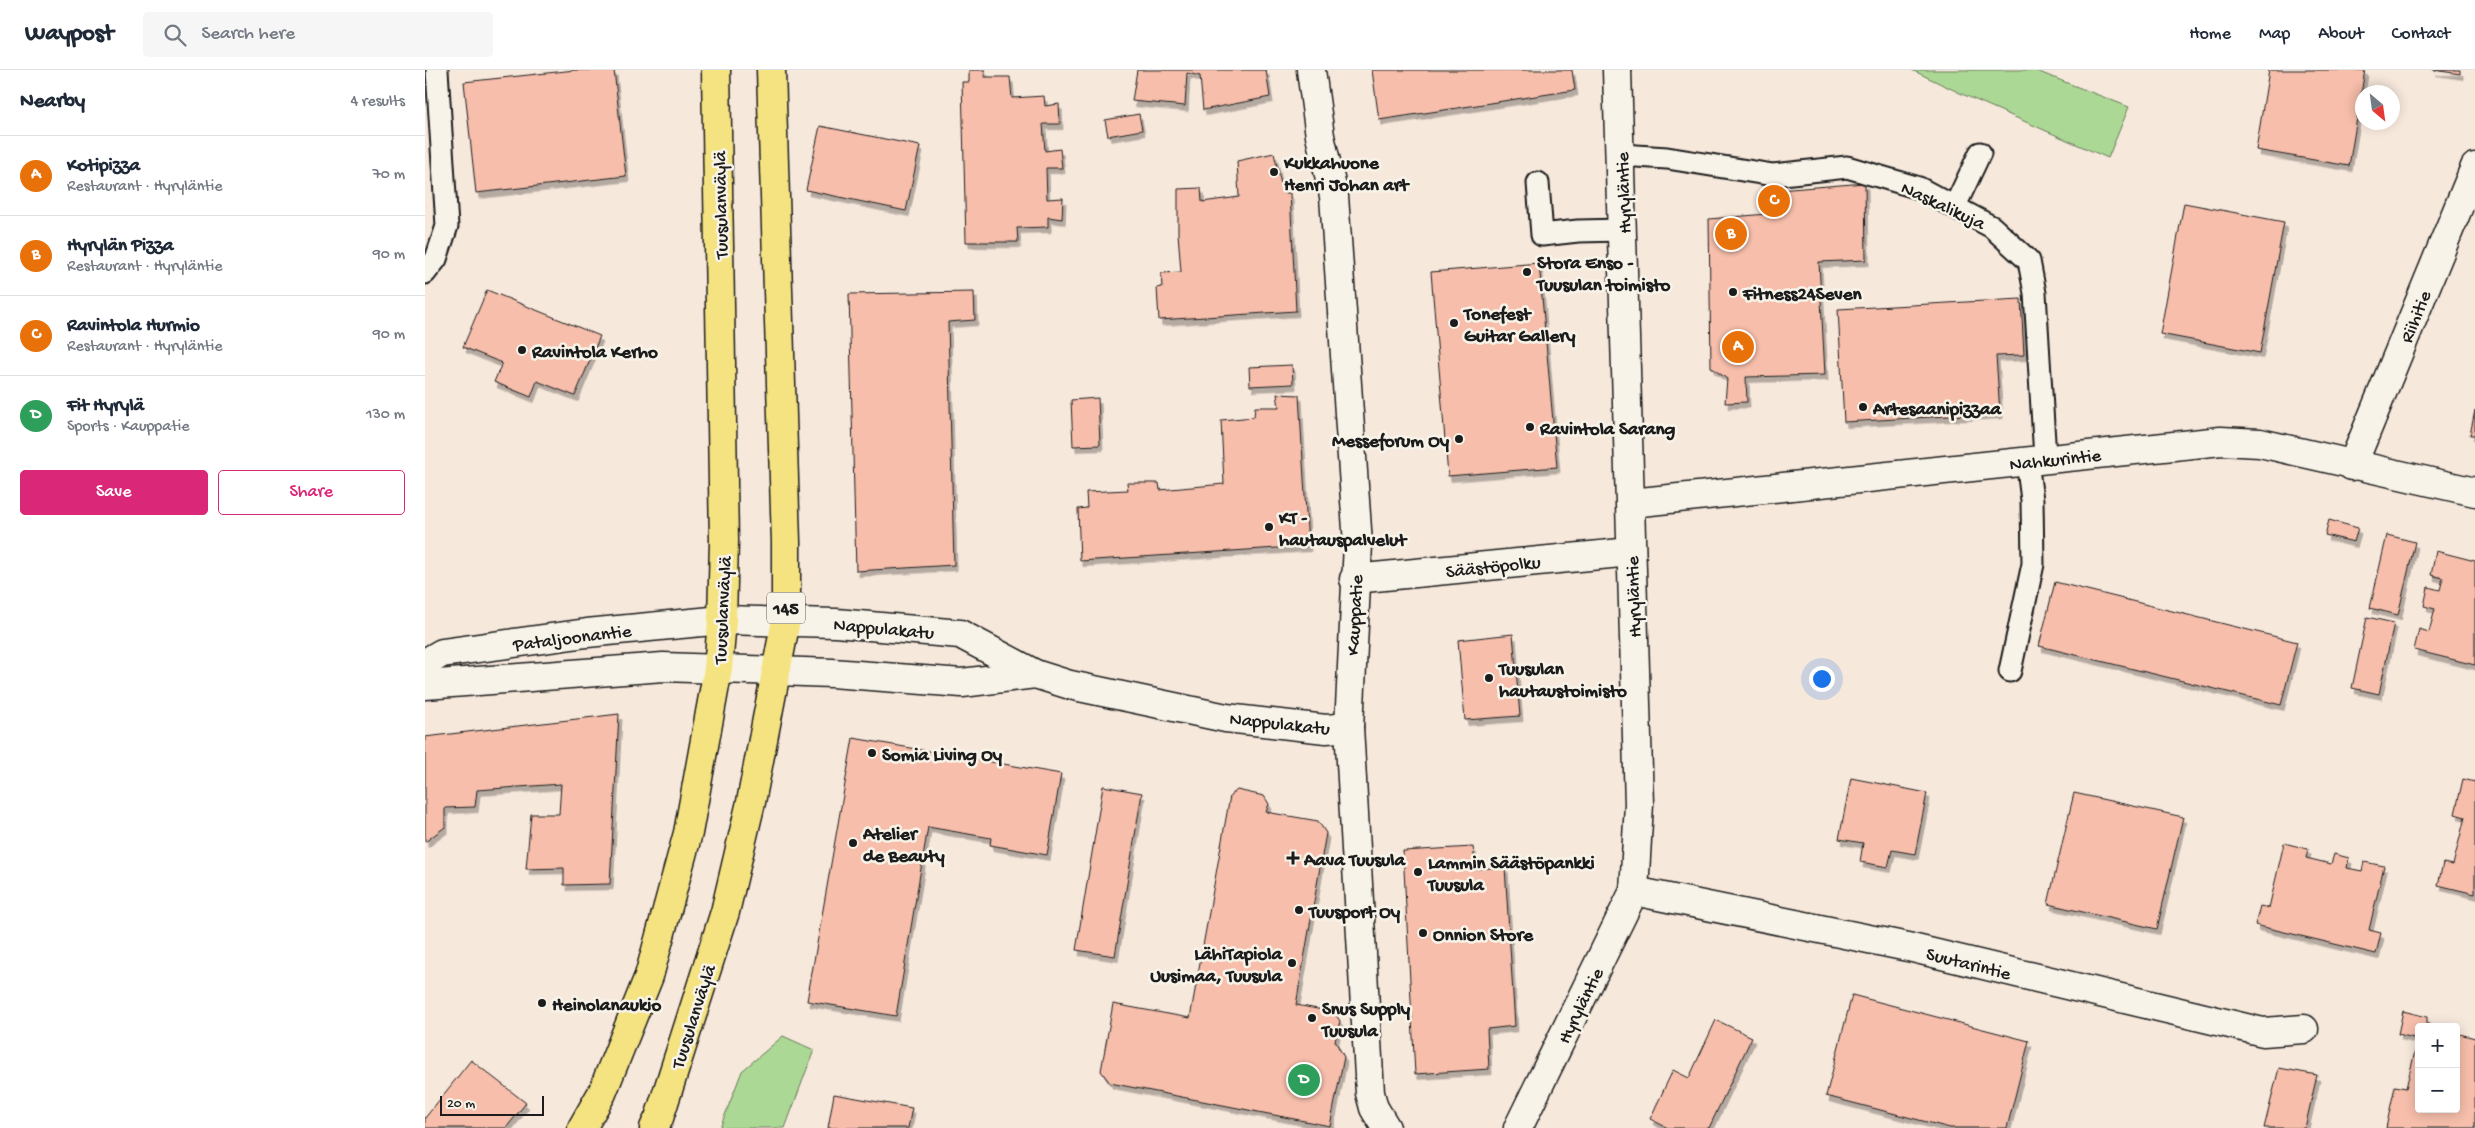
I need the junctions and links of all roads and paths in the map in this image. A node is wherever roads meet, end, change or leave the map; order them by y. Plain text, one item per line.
1 (437, 70) edge
2 (716, 70) edge
3 (771, 70) edge
4 (1311, 70) edge
5 (1617, 70) edge
6 (1981, 153) dead end
7 (1621, 155) junction
8 (2475, 167) edge
9 (1538, 183) dead end
10 (1955, 206) junction
11 (1623, 230) junction
12 (425, 273) edge
13 (2036, 460) junction
14 (2352, 466) junction
15 (2475, 492) edge
16 (1631, 503) junction
17 (1631, 552) junction
18 (1354, 579) junction
19 (722, 620) junction
20 (786, 620) junction
21 (425, 664) edge
22 (718, 669) junction
23 (776, 670) junction
24 (2010, 670) dead end
25 (1035, 674) junction
26 (425, 685) edge
27 (1349, 727) junction
28 (1634, 891) junction
29 (2303, 1029) dead end
30 (582, 1128) edge
31 (654, 1128) edge
32 (1386, 1128) edge
33 (1518, 1128) edge

1 - 12 lane
2 - 19 main road, Tuusulanväylä
3 - 20 main road, Tuusulanväylä / 145
4 - 18 street, Kauppatie
5 - 7 street, Hyryläntie
6 - 10 lane
7 - 10 lane, Naskalikuja
7 - 11 street, Hyryläntie
8 - 14 street, Riihitie
9 - 11 lane
10 - 13 lane, Naskalikuja
11 - 16 street, Hyryläntie
13 - 14 street, Nahkurintie
13 - 16 street, Nahkurintie
13 - 24 lane, Naskalikuja
14 - 15 street, Nahkurintie
16 - 17 street, Hyryläntie
17 - 18 street, Säästöpolku
17 - 28 street, Hyryläntie
18 - 27 street, Kauppatie
19 - 20 street, Nappulakatu
19 - 21 street, Pataljoonantie
19 - 22 main road, Tuusulanväylä
20 - 23 main road, Tuusulanväylä / 145
20 - 25 street, Nappulakatu
22 - 23 street, Nappulakatu
22 - 26 street, Pataljoonantie
22 - 30 main road, Tuusulanväylä
23 - 25 street, Nappulakatu
23 - 31 main road, Tuusulanväylä / 145
25 - 27 street, Nappulakatu
27 - 32 street, Kauppatie
28 - 29 street, Suutarintie
28 - 33 street, Hyryläntie

